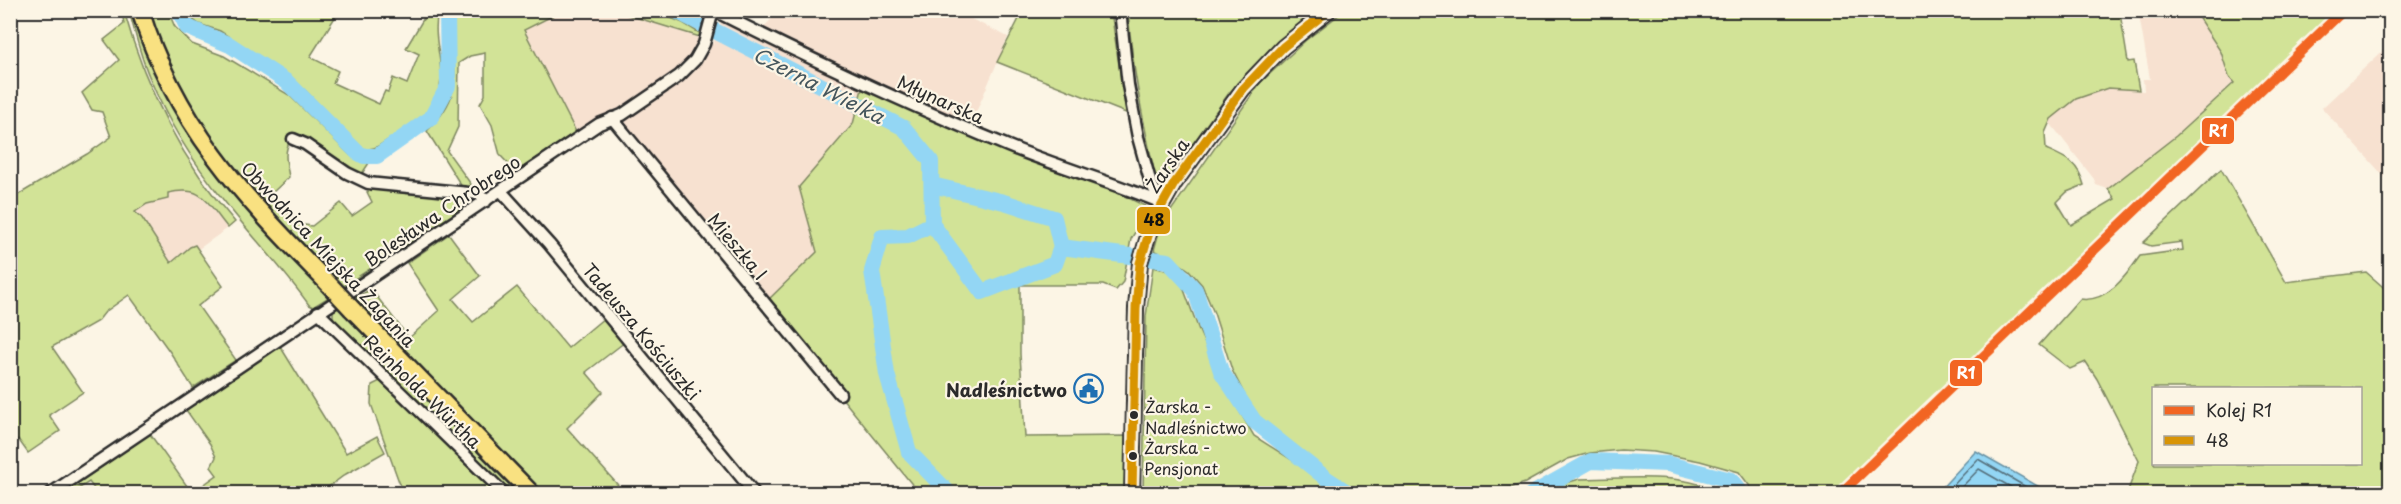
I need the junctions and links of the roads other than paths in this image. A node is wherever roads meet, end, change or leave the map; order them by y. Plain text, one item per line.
1 (140, 10) edge
2 (731, 10) edge
3 (1120, 10) edge
4 (1329, 10) edge
5 (2050, 10) edge
6 (2073, 10) edge
7 (714, 13) edge
8 (612, 118) junction
9 (293, 139) dead end
10 (501, 190) junction
11 (486, 201) junction
12 (1162, 203) junction
13 (318, 312) junction
14 (840, 394) dead end
15 (50, 494) edge
16 (505, 494) edge
17 (532, 494) edge
18 (755, 494) edge
19 (1132, 494) edge

1 - 17 main road, Obwodnica Miejska Żagania, bridge
2 - 7 street
3 - 12 street
4 - 12 street, Żarska
5 - 6 street
7 - 8 street, Bolesława Chrobrego
7 - 12 street, Młynarska
8 - 10 street, Bolesława Chrobrego
8 - 14 street, Mieszka I
9 - 11 street
10 - 11 street, Bolesława Chrobrego
10 - 18 street, Tadeusza Kościuszki
11 - 13 street, Bolesława Chrobrego
12 - 19 street, Żarska
13 - 15 street, Bolesława Chrobrego
13 - 16 street, Reinholda Würtha

